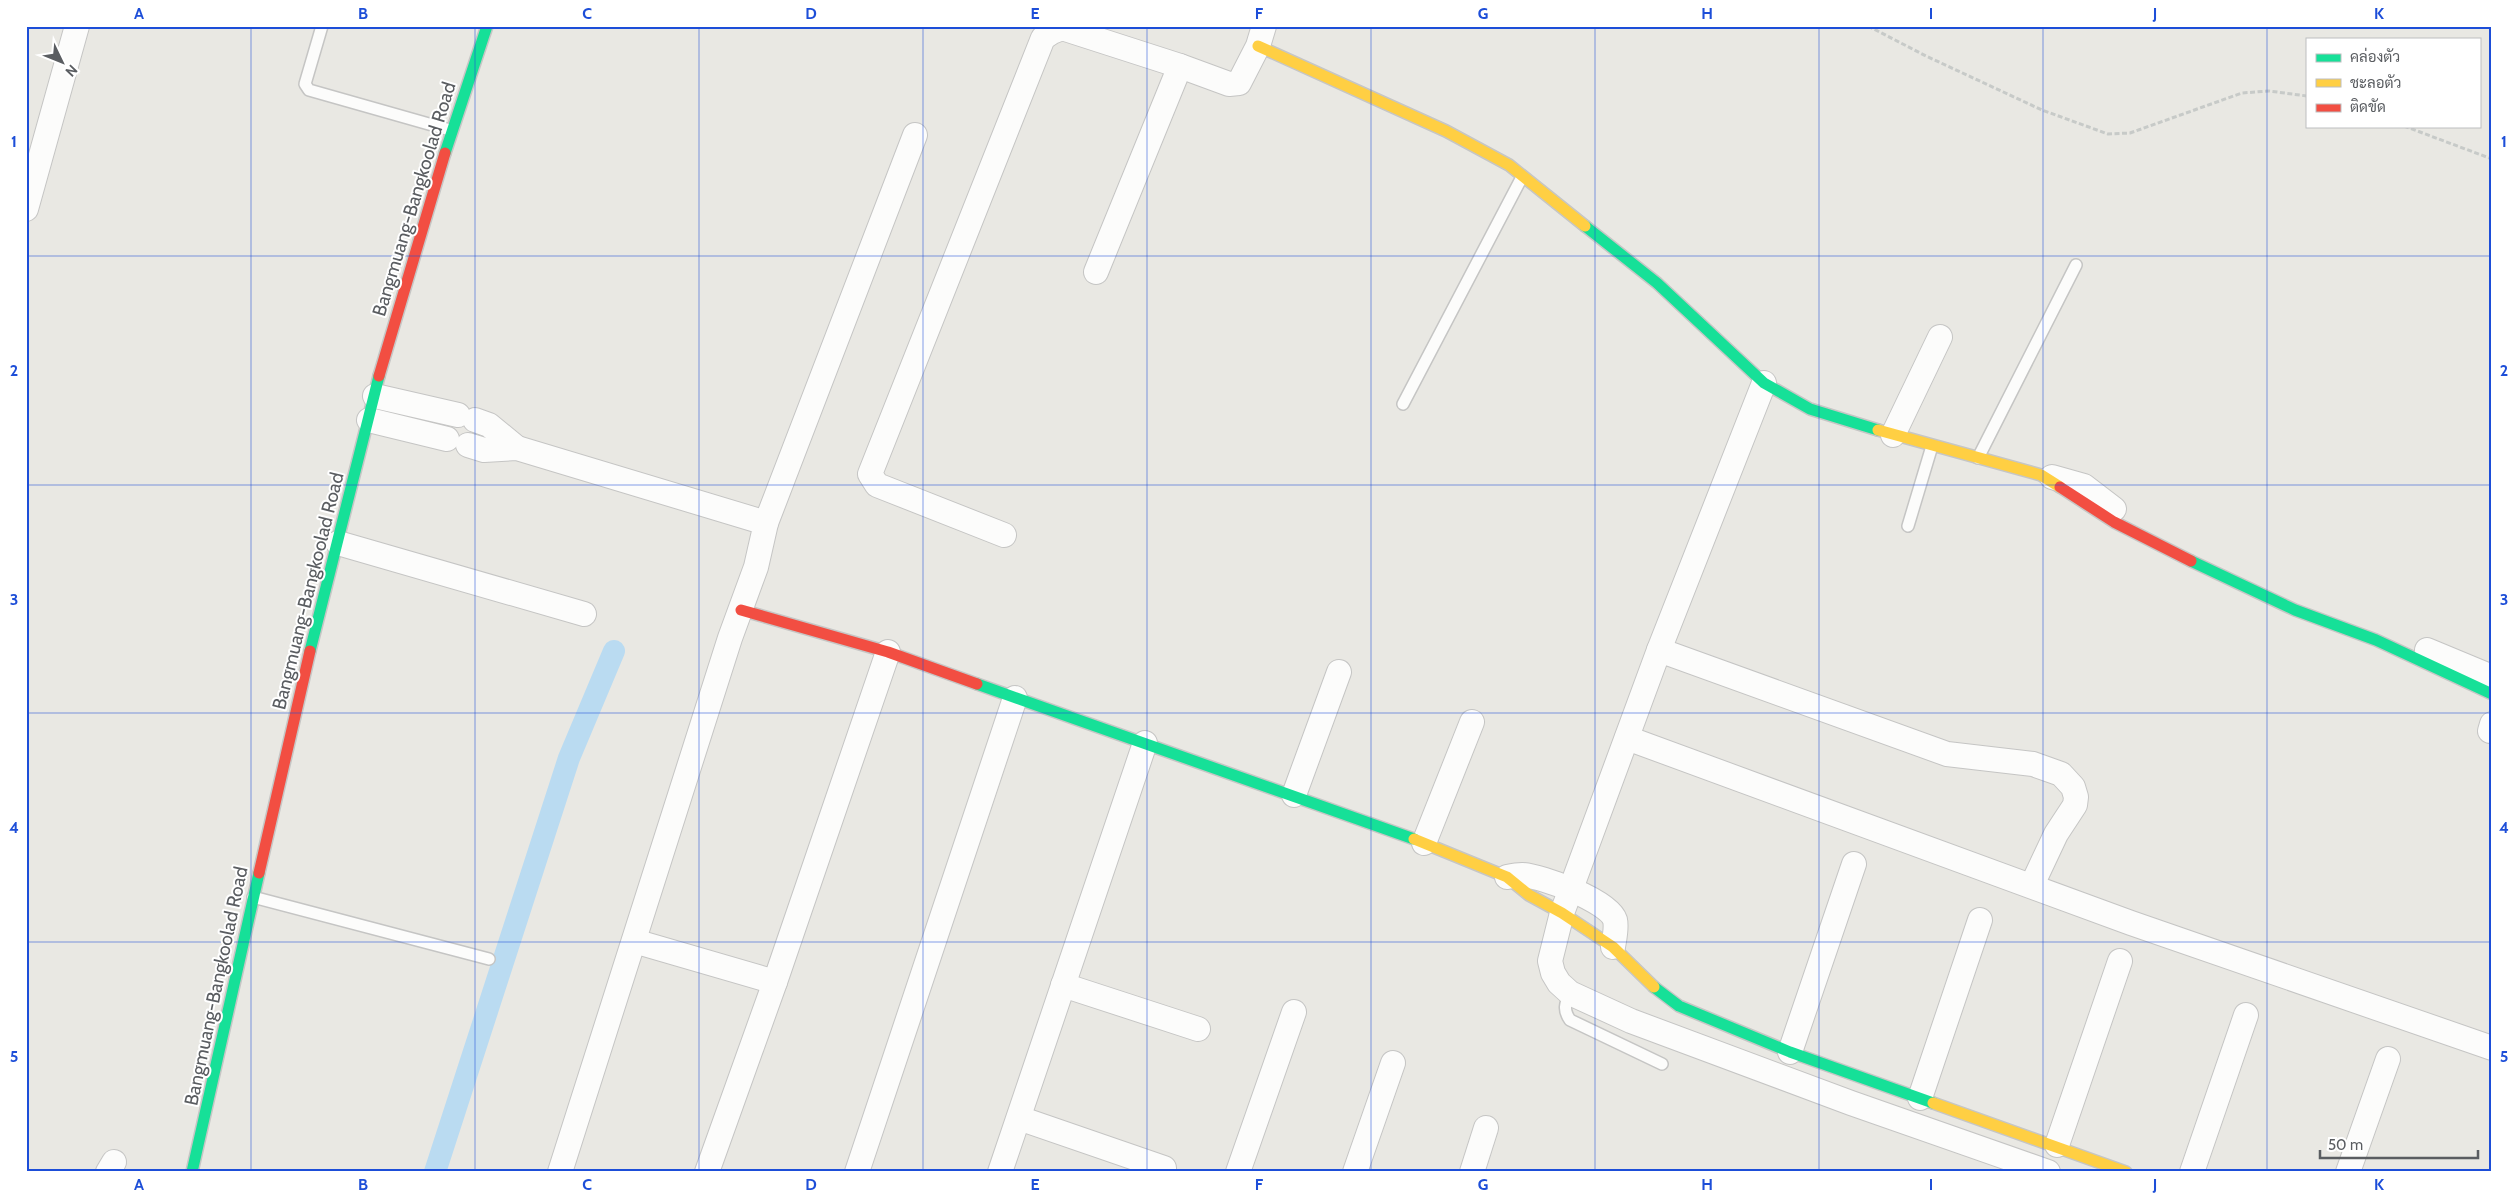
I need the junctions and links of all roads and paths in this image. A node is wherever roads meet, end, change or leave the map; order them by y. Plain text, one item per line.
1 (76, 26) edge
2 (322, 26) edge
3 (486, 26) edge
4 (1868, 26) edge
5 (1261, 36) edge
6 (1180, 66) junction
7 (2306, 96) edge
8 (2409, 128) edge
9 (450, 130) junction
10 (915, 135) dead end
11 (2492, 159) edge
12 (1522, 177) junction
13 (26, 209) edge
14 (2076, 265) dead end
15 (1096, 272) dead end
16 (1940, 337) dead end
17 (1764, 383) junction
18 (375, 396) junction
19 (1403, 404) dead end
20 (369, 420) junction
21 (1893, 435) junction
22 (1932, 446) junction
23 (517, 448) junction
24 (1978, 458) junction
25 (2041, 475) junction
26 (766, 522) junction
27 (1908, 526) dead end
28 (1004, 536) dead end
29 (338, 543) junction
30 (741, 610) junction
31 (584, 614) dead end
32 (1659, 650) junction
33 (888, 652) junction
34 (1339, 672) dead end
35 (2492, 677) edge
36 (2492, 694) edge
37 (1015, 698) junction
38 (1472, 722) dead end
39 (1627, 738) junction
40 (1145, 743) junction
41 (1294, 795) junction
42 (1424, 843) junction
43 (1854, 864) dead end
44 (1507, 877) junction
45 (2032, 885) junction
46 (1571, 890) junction
47 (253, 897) junction
48 (1562, 913) junction
49 (1980, 920) dead end
50 (634, 941) junction
51 (1613, 947) junction
52 (489, 960) dead end
53 (2120, 961) dead end
54 (775, 982) junction
55 (1063, 985) junction
56 (1570, 993) junction
57 (1294, 1012) dead end
58 (2246, 1015) dead end
59 (1198, 1029) dead end
60 (2492, 1048) edge
61 (1790, 1052) junction
62 (2388, 1059) dead end
63 (1393, 1064) dead end
64 (1662, 1064) dead end
65 (1920, 1098) junction
66 (1018, 1118) junction
67 (1486, 1128) dead end
68 (2057, 1145) junction
69 (1164, 1168) dead end
70 (192, 1172) edge
71 (560, 1172) edge
72 (707, 1172) edge
73 (857, 1172) edge
74 (1000, 1172) edge
75 (1238, 1172) edge
76 (1355, 1172) edge
77 (1472, 1172) edge
78 (2048, 1172) edge
79 (2126, 1172) edge
80 (2192, 1172) edge
81 (2348, 1172) edge

1 - 13 street
2 - 9 lane
3 - 9 street, Bangmuang-Bangkoolad Road
4 - 7 path
5 - 6 street
5 - 12 street
6 - 15 street
6 - 28 street
8 - 11 path
9 - 18 street, Bangmuang-Bangkoolad Road
10 - 26 street
12 - 17 street
12 - 19 lane
14 - 24 lane
16 - 21 street
17 - 21 street
17 - 32 street
18 - 20 street, Bangmuang-Bangkoolad Road
18 - 23 street
20 - 23 street
20 - 29 street, Bangmuang-Bangkoolad Road
21 - 22 street
22 - 24 street
22 - 27 lane
23 - 26 street
24 - 25 street
25 - 35 street
25 - 36 street
26 - 30 street
29 - 31 street
29 - 47 street, Bangmuang-Bangkoolad Road
30 - 33 street
30 - 50 street
32 - 39 street
32 - 45 street
33 - 37 street
33 - 54 street
34 - 41 street
37 - 40 street
37 - 73 street
38 - 42 street
39 - 45 street
39 - 46 street
40 - 41 street
40 - 55 street
41 - 42 street
42 - 44 street
43 - 61 street
44 - 46 street
44 - 48 street
45 - 60 street
46 - 48 street
46 - 51 street
47 - 52 lane
47 - 70 street, Bangmuang-Bangkoolad Road
48 - 51 street
48 - 56 street
49 - 65 street
50 - 54 street
50 - 71 street
51 - 61 street
53 - 68 street
54 - 72 street
55 - 59 street
55 - 66 street
56 - 64 lane
56 - 78 street
57 - 75 street
58 - 80 street
61 - 65 street
62 - 81 street
63 - 76 street
65 - 68 street
66 - 69 street
66 - 74 street
67 - 77 street
68 - 79 street

